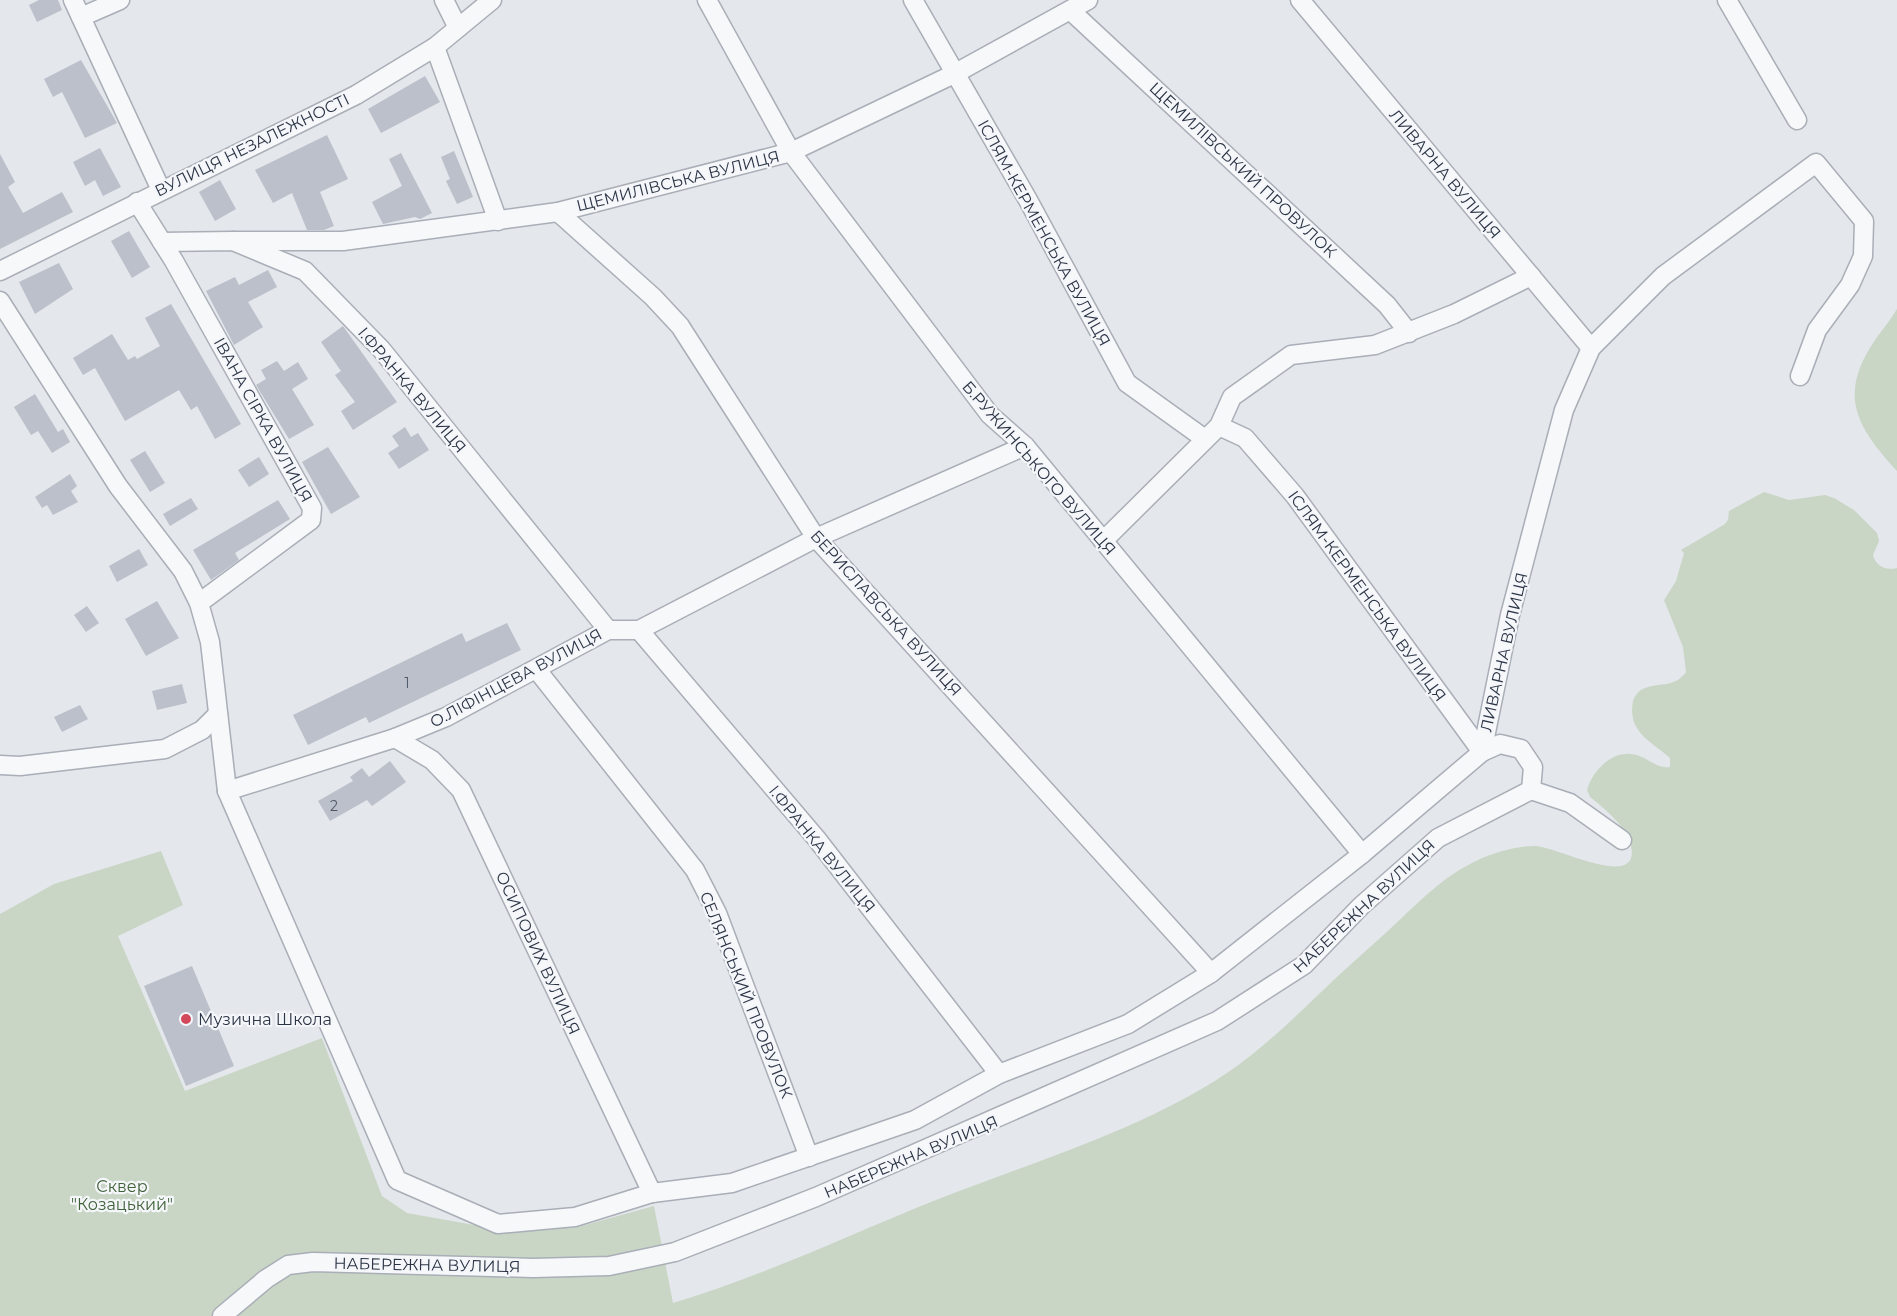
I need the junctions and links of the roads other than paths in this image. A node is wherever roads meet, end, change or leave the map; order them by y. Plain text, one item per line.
1 (73, 0) edge
2 (120, 0) edge
3 (444, 0) edge
4 (492, 0) edge
5 (707, 0) edge
6 (913, 0) edge
7 (1088, 0) edge
8 (1300, 0) edge
9 (1727, 0) edge
10 (1071, 11) junction
11 (81, 17) junction
12 (458, 28) junction
13 (435, 47) junction
14 (954, 74) junction
15 (1797, 120) dead end
16 (791, 152) junction
17 (160, 190) junction
18 (137, 202) junction
19 (558, 212) junction
20 (498, 221) junction
21 (234, 241) junction
22 (162, 242) junction
23 (0, 271) edge
24 (1531, 276) junction
25 (0, 301) edge
26 (1410, 333) junction
27 (1591, 348) junction
28 (1800, 376) dead end
29 (1219, 426) junction
30 (1206, 439) junction
31 (1025, 446) junction
32 (816, 538) junction
33 (1103, 541) junction
34 (199, 603) junction
35 (608, 630) junction
36 (639, 630) junction
37 (537, 670) junction
38 (218, 714) junction
39 (395, 738) junction
40 (1482, 752) junction
41 (0, 765) edge
42 (1531, 790) junction
43 (228, 791) junction
44 (1622, 840) dead end
45 (1362, 854) junction
46 (1211, 973) junction
47 (999, 1074) junction
48 (809, 1157) junction
49 (652, 1193) junction
50 (222, 1316) edge

1 - 11 street
2 - 11 street
3 - 12 street
4 - 12 street, ВУЛИЦЯ НЕЗАЛЕЖНОСТІ
5 - 16 street, Б.РУЖИНСЬКОГО ВУЛИЦЯ
6 - 14 street, ІСЛЯМ-КЕРМЕНСЬКА ВУЛИЦЯ
7 - 10 street, ЩЕМИЛІВСЬКА ВУЛИЦЯ
8 - 24 street, ЛИВАРНА ВУЛИЦЯ
9 - 15 street
10 - 14 street, ЩЕМИЛІВСЬКА ВУЛИЦЯ
10 - 26 street, ЩЕМИЛІВСЬКИЙ ПРОВУЛОК
11 - 17 street
12 - 13 street, ВУЛИЦЯ НЕЗАЛЕЖНОСТІ
13 - 17 street, ВУЛИЦЯ НЕЗАЛЕЖНОСТІ
13 - 20 street
14 - 16 street, ЩЕМИЛІВСЬКА ВУЛИЦЯ
14 - 30 street, ІСЛЯМ-КЕРМЕНСЬКА ВУЛИЦЯ
16 - 19 street, ЩЕМИЛІВСЬКА ВУЛИЦЯ
16 - 31 street, Б.РУЖИНСЬКОГО ВУЛИЦЯ
17 - 18 street, ВУЛИЦЯ НЕЗАЛЕЖНОСТІ
18 - 22 street, ІВАНА СІРКА ВУЛИЦЯ
18 - 23 street, ВУЛИЦЯ НЕЗАЛЕЖНОСТІ
19 - 20 street, ЩЕМИЛІВСЬКА ВУЛИЦЯ
19 - 32 street, БЕРИСЛАВСЬКА ВУЛИЦЯ
20 - 21 street, ЩЕМИЛІВСЬКА ВУЛИЦЯ
21 - 22 street, І.ФРАНКА ВУЛИЦЯ
21 - 35 street, І.ФРАНКА ВУЛИЦЯ
22 - 34 street, ІВАНА СІРКА ВУЛИЦЯ
24 - 26 street
24 - 27 street, ЛИВАРНА ВУЛИЦЯ
25 - 34 street
26 - 29 street
27 - 28 street, ЛИВАРНА ВУЛИЦЯ
27 - 40 street, ЛИВАРНА ВУЛИЦЯ
29 - 30 street
29 - 40 street, ІСЛЯМ-КЕРМЕНСЬКА ВУЛИЦЯ
30 - 33 street
31 - 32 street, О.ЛІФІНЦЕВА ВУЛИЦЯ
31 - 33 street, Б.РУЖИНСЬКОГО ВУЛИЦЯ
32 - 36 street, О.ЛІФІНЦЕВА ВУЛИЦЯ
32 - 46 street, БЕРИСЛАВСЬКА ВУЛИЦЯ
33 - 45 street, Б.РУЖИНСЬКОГО ВУЛИЦЯ
34 - 38 street
35 - 36 street, О.ЛІФІНЦЕВА ВУЛИЦЯ
35 - 37 street, О.ЛІФІНЦЕВА ВУЛИЦЯ
36 - 47 street, І.ФРАНКА ВУЛИЦЯ
37 - 39 street, О.ЛІФІНЦЕВА ВУЛИЦЯ
37 - 48 street, СЕЛЯНСЬКИЙ ПРОВУЛОК
38 - 41 street
38 - 43 street
39 - 43 street, О.ЛІФІНЦЕВА ВУЛИЦЯ
39 - 49 street, ОСИПОВИХ ВУЛИЦЯ
40 - 42 street
40 - 45 street
42 - 44 street
42 - 50 street, НАБЕРЕЖНА ВУЛИЦЯ
43 - 49 street
45 - 46 street
46 - 47 street
47 - 48 street
48 - 49 street

